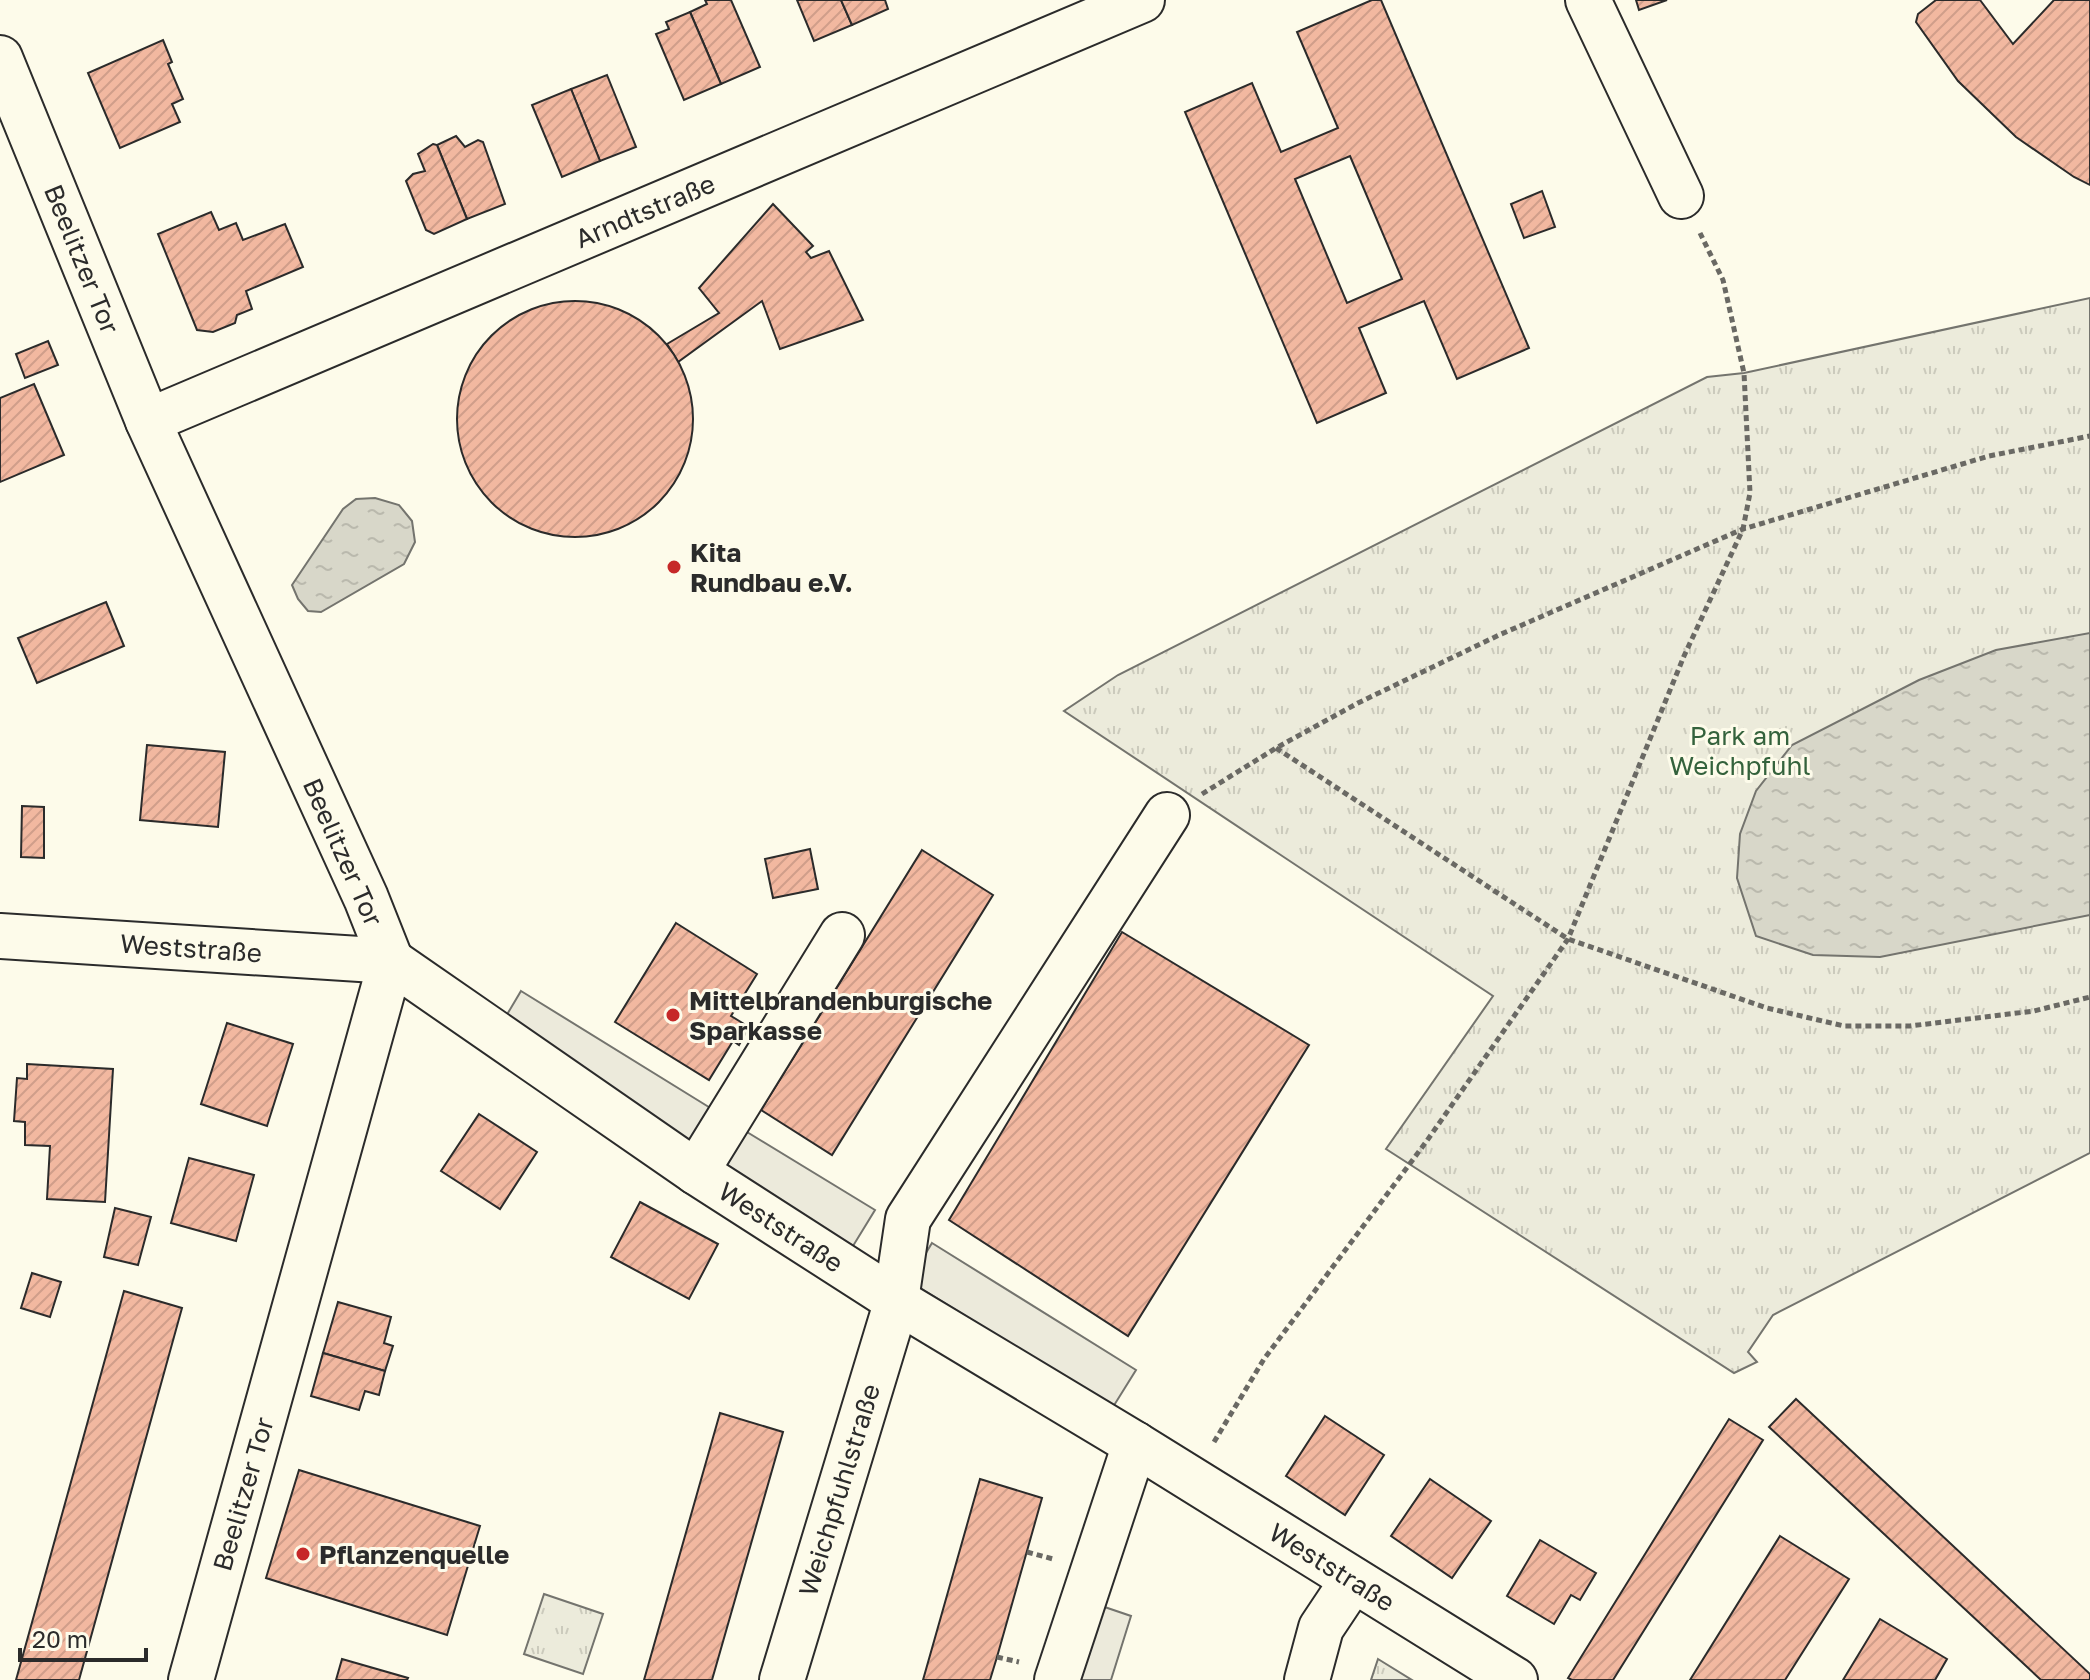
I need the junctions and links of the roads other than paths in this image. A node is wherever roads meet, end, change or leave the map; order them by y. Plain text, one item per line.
1 (1142, 0) edge
2 (1588, 0) edge
3 (0, 58) edge
4 (1681, 196) road end
5 (148, 421) junction
6 (1167, 815) road end
7 (842, 935) dead end
8 (0, 936) edge
9 (391, 961) junction
10 (696, 1172) junction
11 (897, 1301) junction
12 (1135, 1444) junction
13 (1353, 1580) junction
14 (191, 1680) edge
15 (782, 1680) edge
16 (1057, 1680) edge
17 (1307, 1680) edge
18 (1515, 1680) edge

1 - 5 street, Arndtstraße
2 - 4 street
3 - 5 street, Beelitzer Tor
5 - 9 street, Beelitzer Tor
6 - 11 street, Weichpfuhlstraße
7 - 10 street
8 - 9 street, Weststraße
9 - 10 street, Weststraße
9 - 14 street, Beelitzer Tor
10 - 11 street, Weststraße
11 - 12 street, Weststraße
11 - 15 street, Weichpfuhlstraße
12 - 13 street, Weststraße
12 - 16 street
13 - 17 street
13 - 18 street, Weststraße

